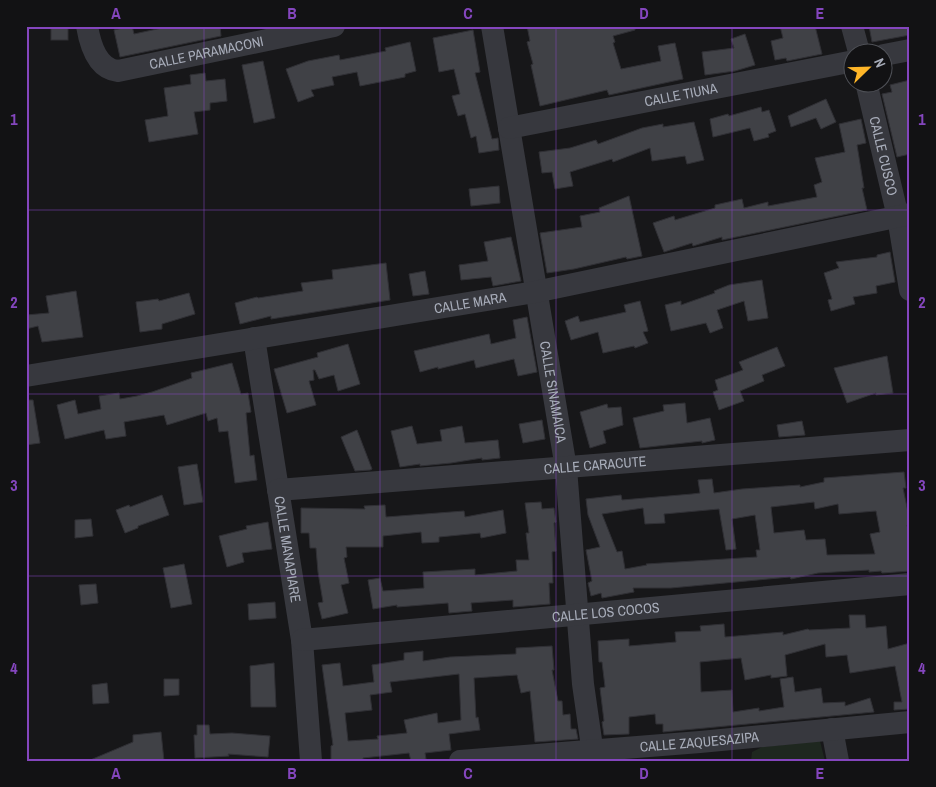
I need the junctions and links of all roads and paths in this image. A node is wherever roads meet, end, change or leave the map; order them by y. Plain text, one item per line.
1 (87, 26) edge
2 (334, 26) edge
3 (492, 26) edge
4 (852, 26) edge
5 (856, 42) edge
6 (910, 50) edge
7 (894, 53) edge
8 (844, 63) edge
9 (869, 92) edge
10 (509, 128) junction
11 (904, 216) edge
12 (910, 290) edge
13 (535, 292) junction
14 (254, 338) junction
15 (26, 376) edge
16 (910, 440) edge
17 (566, 468) junction
18 (278, 490) junction
19 (910, 584) edge
20 (578, 615) junction
21 (302, 640) junction
22 (910, 722) edge
23 (832, 730) junction
24 (593, 756) edge
25 (311, 761) edge
26 (460, 761) edge
27 (838, 761) edge

1 - 2 street, CALLE PARAMACONI
3 - 10 street, CALLE SINAMAICA
4 - 5 street
6 - 7 street
8 - 10 street, CALLE TIUNA
9 - 11 street, CALLE CUSCO
10 - 13 street, CALLE SINAMAICA
11 - 12 street, CALLE CUSCO
11 - 13 street, CALLE MARA
13 - 14 street, CALLE MARA
13 - 17 street, CALLE SINAMAICA
14 - 15 street, CALLE MARA
14 - 18 street, CALLE MANAPIARE
16 - 17 street, CALLE CARACUTE
17 - 18 street, CALLE CARACUTE
17 - 20 street, CALLE SINAMAICA
18 - 21 street, CALLE MANAPIARE
19 - 20 street, CALLE LOS COCOS
20 - 21 street, CALLE LOS COCOS
20 - 24 street, CALLE SINAMAICA
21 - 25 street, CALLE MANAPIARE
22 - 23 street, CALLE ZAQUESAZIPA
23 - 24 street, CALLE ZAQUESAZIPA
23 - 27 street
24 - 26 street, CALLE ZAQUESAZIPA

